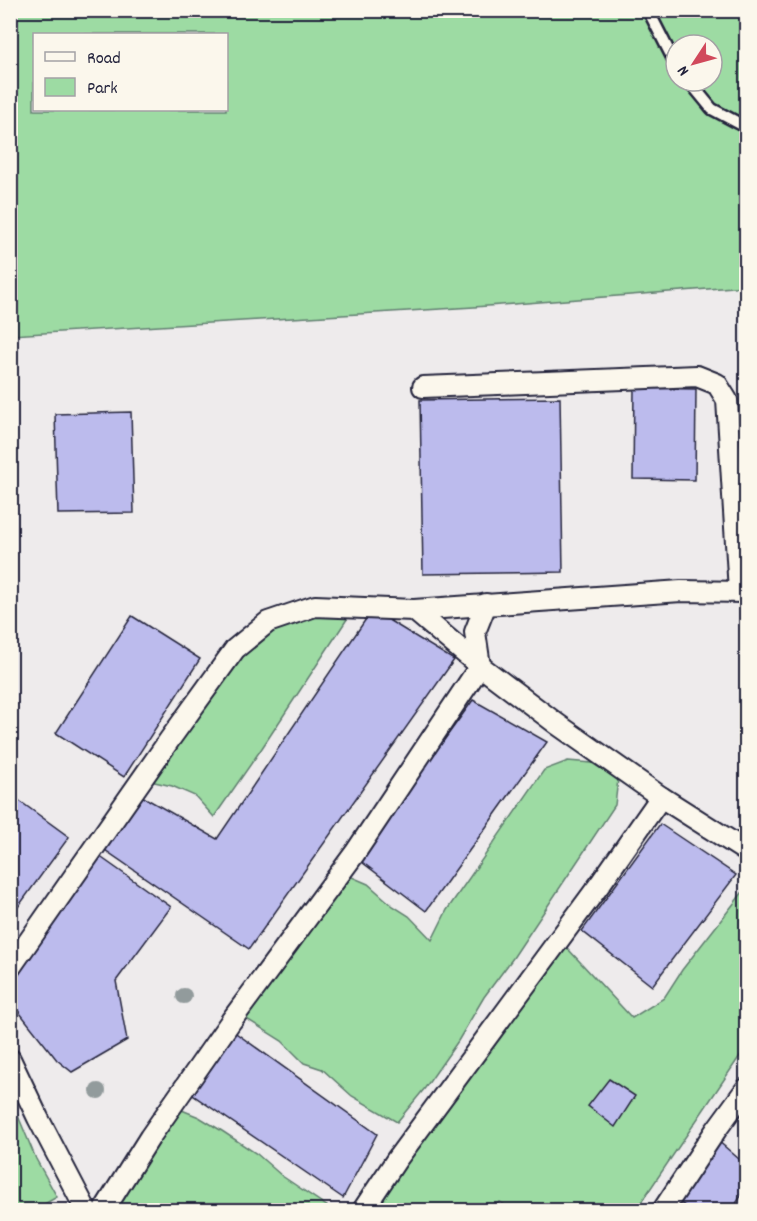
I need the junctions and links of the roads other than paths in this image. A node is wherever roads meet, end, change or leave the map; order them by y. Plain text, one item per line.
1 (648, 10) edge
2 (664, 41) edge
3 (699, 93) edge
4 (747, 127) edge
5 (423, 387) dead end
6 (743, 591) edge
7 (486, 604) junction
8 (414, 610) junction
9 (480, 666) junction
10 (661, 797) junction
11 (747, 851) edge
12 (10, 968) edge
13 (10, 1059) edge
14 (747, 1089) edge
15 (86, 1210) edge
16 (104, 1210) edge
17 (363, 1210) edge
18 (663, 1210) edge

1 - 2 lane
3 - 4 lane
5 - 6 street
6 - 7 street
7 - 8 street
7 - 9 street
8 - 9 street
8 - 12 street
9 - 10 street
9 - 16 street
10 - 11 street
10 - 17 street
13 - 15 street
14 - 18 street

